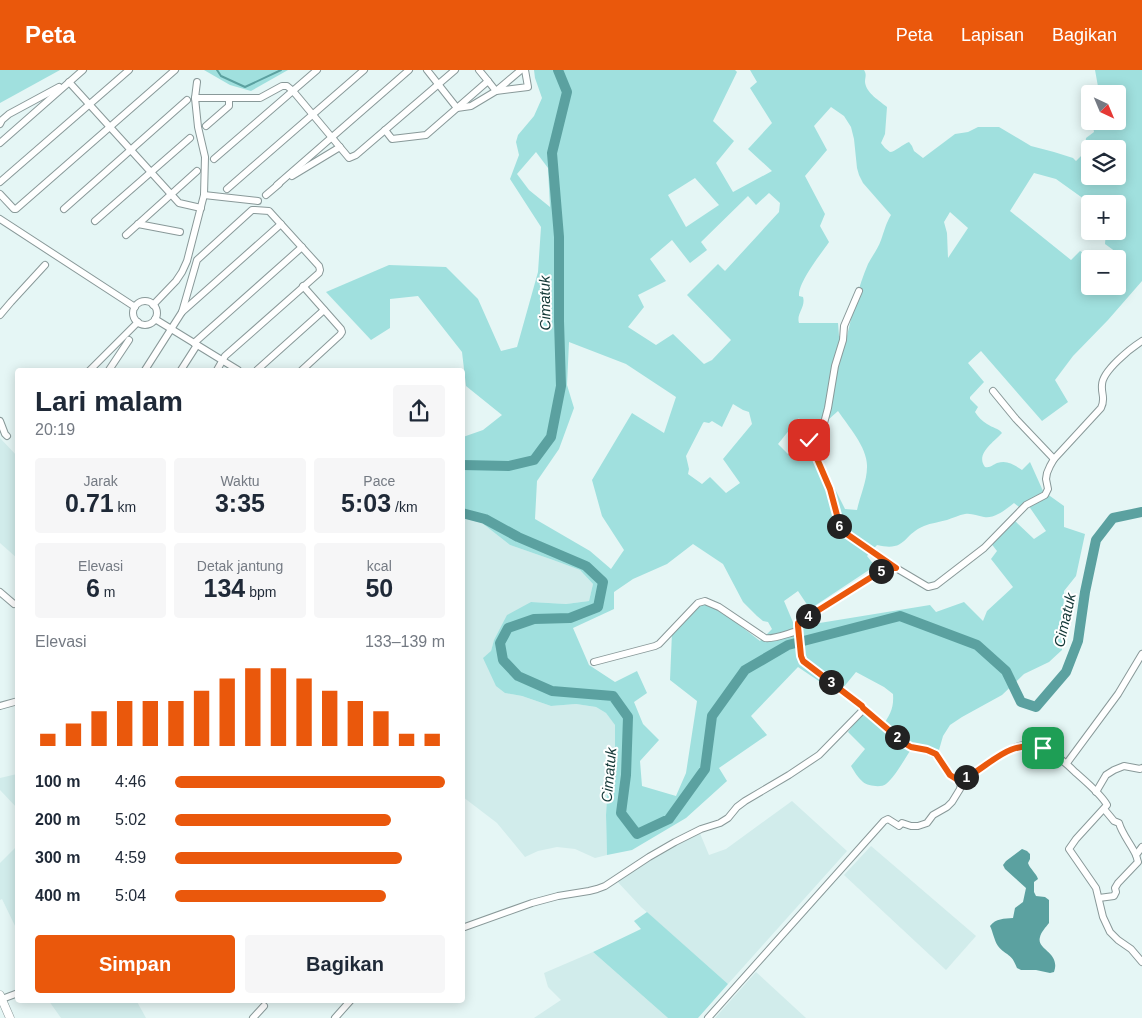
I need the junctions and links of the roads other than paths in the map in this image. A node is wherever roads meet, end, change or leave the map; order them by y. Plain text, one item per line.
1 (83, 70) edge
2 (129, 70) edge
3 (175, 70) edge
4 (317, 70) edge
5 (364, 70) edge
6 (409, 70) edge
7 (426, 70) edge
8 (455, 70) edge
9 (479, 70) edge
10 (521, 70) edge
11 (525, 70) edge
12 (488, 81) junction
13 (69, 82) junction
14 (197, 82) dead end
15 (438, 84) junction
16 (293, 91) junction
17 (496, 91) junction
18 (195, 98) junction
19 (229, 99) junction
20 (187, 100) dead end
21 (89, 104) junction
22 (458, 108) junction
23 (313, 114) junction
24 (0, 124) edge
25 (206, 126) dead end
26 (110, 127) junction
27 (385, 130) junction
28 (332, 137) junction
29 (190, 138) dead end
30 (0, 142) edge
31 (340, 147) junction
32 (130, 150) junction
33 (214, 159) dead end
34 (197, 171) dead end
35 (151, 172) junction
36 (0, 182) edge
37 (276, 185) junction
38 (227, 189) dead end
39 (0, 194) edge
40 (171, 195) junction
41 (204, 195) junction
42 (266, 195) dead end
43 (258, 200) dead end
44 (201, 208) junction
45 (64, 210) dead end
46 (0, 219) edge
47 (94, 222) dead end
48 (138, 224) junction
49 (281, 224) junction
50 (180, 232) dead end
51 (126, 235) dead end
52 (302, 247) junction
53 (45, 265) dead end
54 (303, 286) junction
55 (859, 291) dead end
56 (153, 305) junction
57 (135, 307) junction
58 (324, 310) junction
59 (182, 312) junction
60 (0, 315) edge
61 (155, 319) junction
62 (138, 322) junction
63 (171, 329) junction
64 (130, 340) dead end
65 (1142, 341) edge
66 (196, 344) junction
67 (223, 361) junction
68 (92, 368) edge
69 (110, 368) edge
70 (146, 368) edge
71 (182, 368) edge
72 (218, 368) edge
73 (235, 368) edge
74 (259, 368) edge
75 (304, 368) edge
76 (993, 392) dead end
77 (0, 422) edge
78 (8, 436) dead end
79 (1054, 459) junction
80 (896, 568) junction
81 (0, 592) edge
82 (14, 604) dead end
83 (798, 633) junction
84 (1142, 654) edge
85 (594, 662) dead end
86 (15, 702) edge
87 (0, 706) edge
88 (863, 708) junction
89 (1067, 763) junction
90 (1142, 768) edge
91 (962, 779) junction
92 (1096, 792) junction
93 (1104, 809) junction
94 (1142, 847) edge
95 (1136, 855) junction
96 (1099, 898) junction
97 (465, 925) edge
98 (1142, 962) edge
99 (15, 994) edge
100 (1, 997) edge
101 (348, 1003) edge
102 (264, 1006) dead end
103 (10, 1018) edge
104 (253, 1018) edge
105 (335, 1018) edge
106 (708, 1018) edge

1 - 13 street
2 - 21 street
3 - 26 street
4 - 16 street
5 - 23 street
6 - 28 street
7 - 15 street
8 - 15 street
9 - 12 street
10 - 17 street
11 - 17 street
12 - 17 street
12 - 22 street
13 - 21 street
13 - 24 street
13 - 30 street
14 - 18 street
15 - 22 street
15 - 27 street
16 - 19 street
16 - 23 street
16 - 33 street
17 - 22 street
18 - 19 street
18 - 41 street
19 - 25 street
20 - 32 street
21 - 26 street
21 - 36 street
22 - 27 street
23 - 28 street
23 - 38 street
26 - 32 street
26 - 39 street
27 - 31 street
28 - 31 street
28 - 37 street
29 - 35 street
31 - 37 street
32 - 35 street
32 - 45 street
34 - 40 street
35 - 40 street
35 - 47 street
37 - 42 street
40 - 44 street
40 - 48 street
41 - 43 street
41 - 44 street
44 - 56 street
46 - 57 street
48 - 50 street
48 - 51 street
49 - 52 street
49 - 59 street
49 - 59 street
52 - 54 street
52 - 66 street
53 - 60 street
54 - 58 street
54 - 67 street
55 - 80 street
56 - 57 street
56 - 61 street
57 - 62 street
58 - 74 street
58 - 75 street
59 - 63 street
61 - 62 street
61 - 63 street
62 - 68 street
63 - 66 street
63 - 70 street
64 - 69 street
65 - 79 street
66 - 67 street
66 - 71 street
67 - 72 street
67 - 73 street
76 - 79 street
77 - 78 street
79 - 80 street
80 - 83 street
81 - 82 street
83 - 85 street
83 - 88 street
84 - 89 street
86 - 87 street
88 - 91 street
88 - 97 street
89 - 91 street
89 - 92 street
90 - 92 street
91 - 106 street
92 - 93 street
93 - 95 street
93 - 96 street
94 - 95 street
95 - 96 street
96 - 98 street
99 - 100 street
100 - 103 main road
101 - 105 street
102 - 104 street

